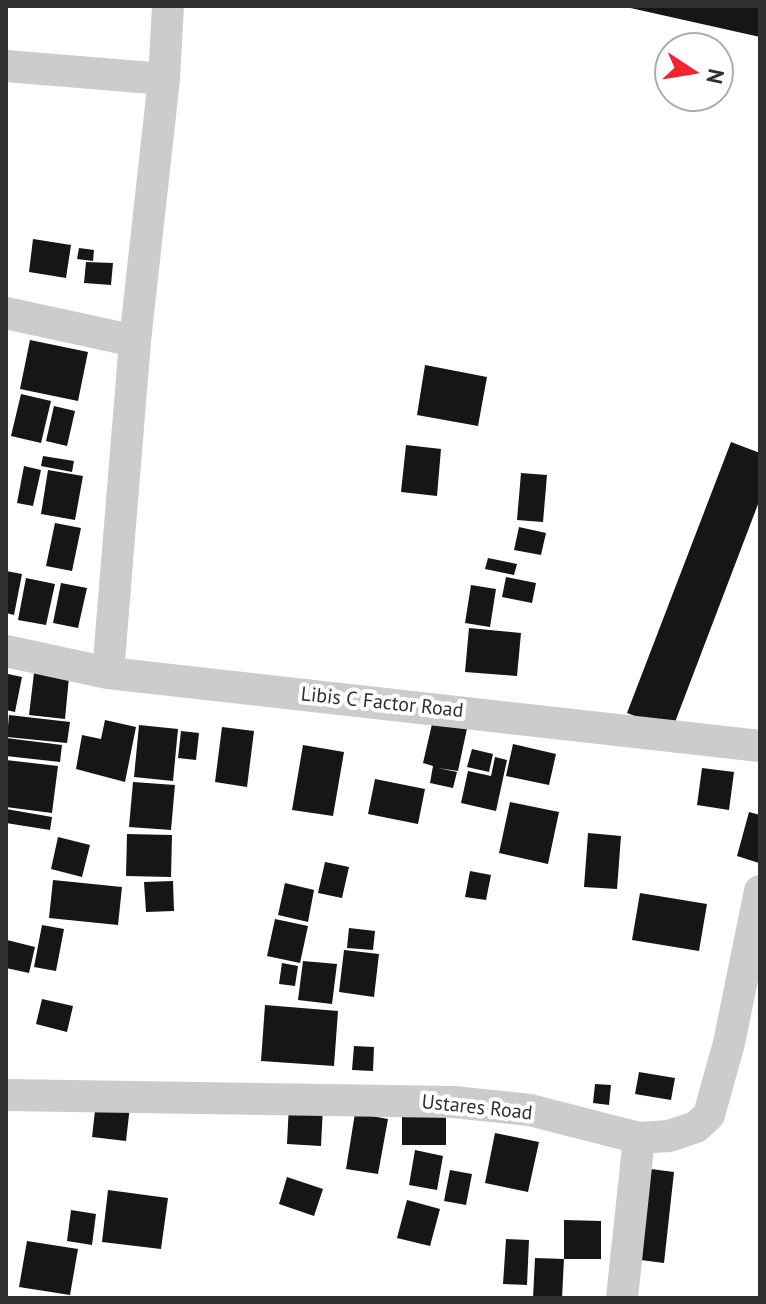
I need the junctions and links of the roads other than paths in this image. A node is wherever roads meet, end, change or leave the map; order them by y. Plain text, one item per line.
1 (168, 6) edge
2 (6, 66) edge
3 (164, 79) junction
4 (6, 313) edge
5 (135, 341) junction
6 (6, 651) edge
7 (108, 673) junction
8 (760, 746) edge
9 (760, 891) edge
10 (6, 1095) edge
11 (639, 1138) junction
12 (622, 1298) edge

1 - 3 street
2 - 3 street
3 - 5 street
4 - 5 street
5 - 7 street
6 - 7 street, Libis C Factor Road
7 - 8 street, Libis C Factor Road
9 - 11 street, Ustares Road
10 - 11 street, Ustares Road
11 - 12 street

